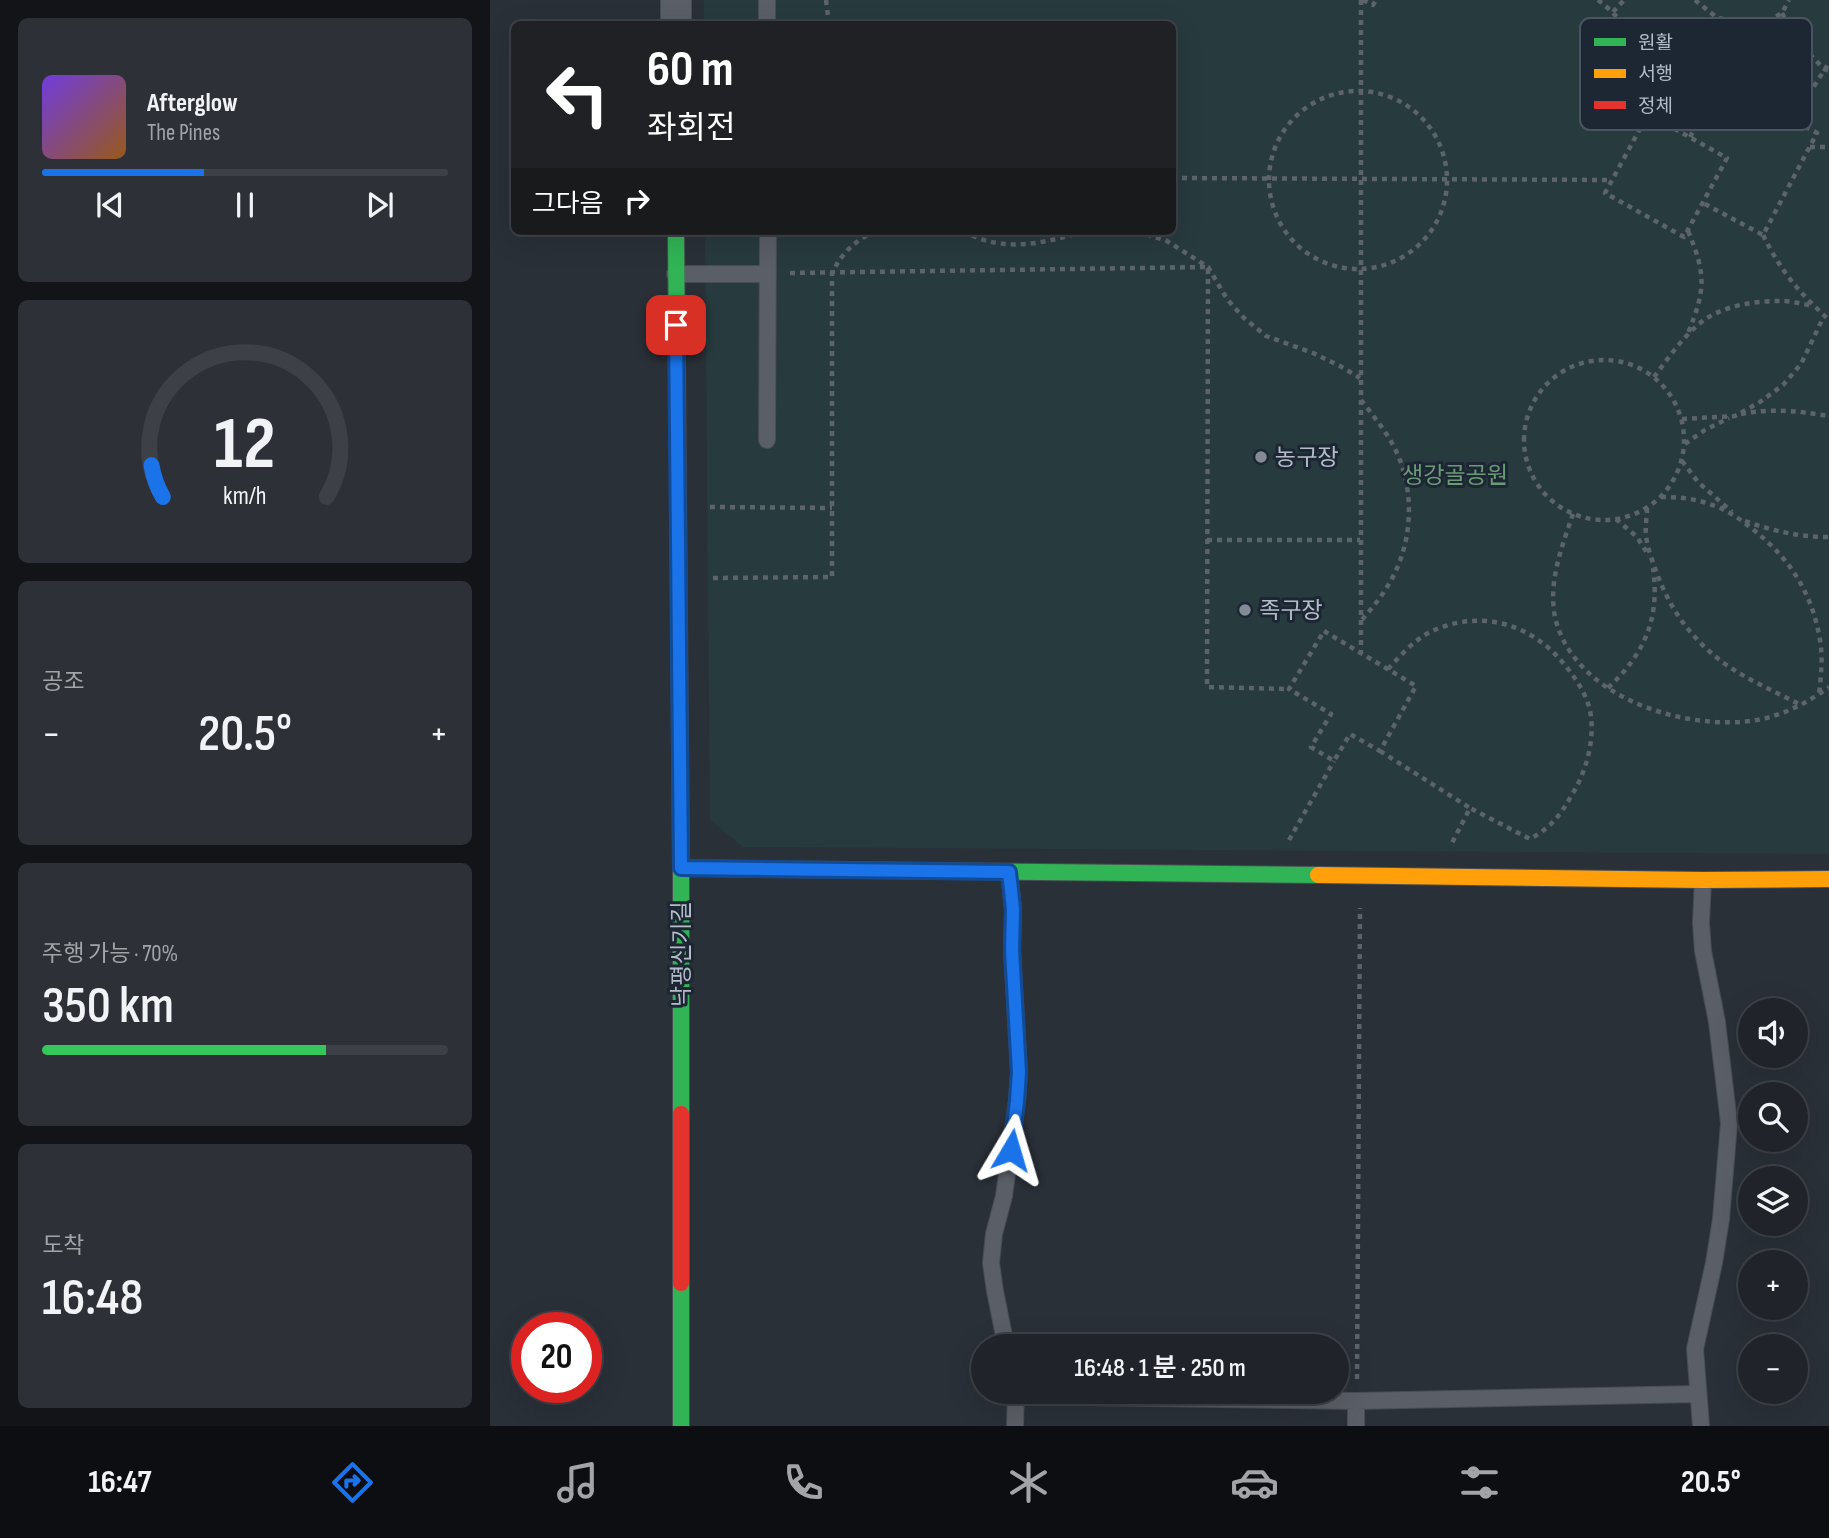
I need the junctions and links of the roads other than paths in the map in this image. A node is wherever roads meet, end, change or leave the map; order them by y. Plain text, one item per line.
1 (676, 0) edge
2 (767, 0) edge
3 (676, 21) edge
4 (767, 21) edge
5 (676, 235) edge
6 (768, 235) edge
7 (675, 274) junction
8 (768, 274) junction
9 (767, 440) dead end
10 (681, 868) junction
11 (1009, 872) junction
12 (1829, 879) edge
13 (1703, 880) junction
14 (1004, 1334) edge
15 (1698, 1394) junction
16 (1349, 1401) edge
17 (1356, 1401) junction
18 (1016, 1404) edge
19 (681, 1426) edge
20 (1015, 1426) edge
21 (1356, 1426) edge
22 (1701, 1426) edge

1 - 3 street
2 - 4 lane
5 - 7 street, 낙평신기길
6 - 8 lane
7 - 8 lane
7 - 10 street, 낙평신기길
8 - 9 lane
10 - 11 street
10 - 19 street, 낙평신기길
11 - 13 street
11 - 14 lane
12 - 13 street
13 - 15 lane
15 - 17 lane
15 - 22 lane
16 - 17 lane
17 - 21 lane
18 - 20 lane

